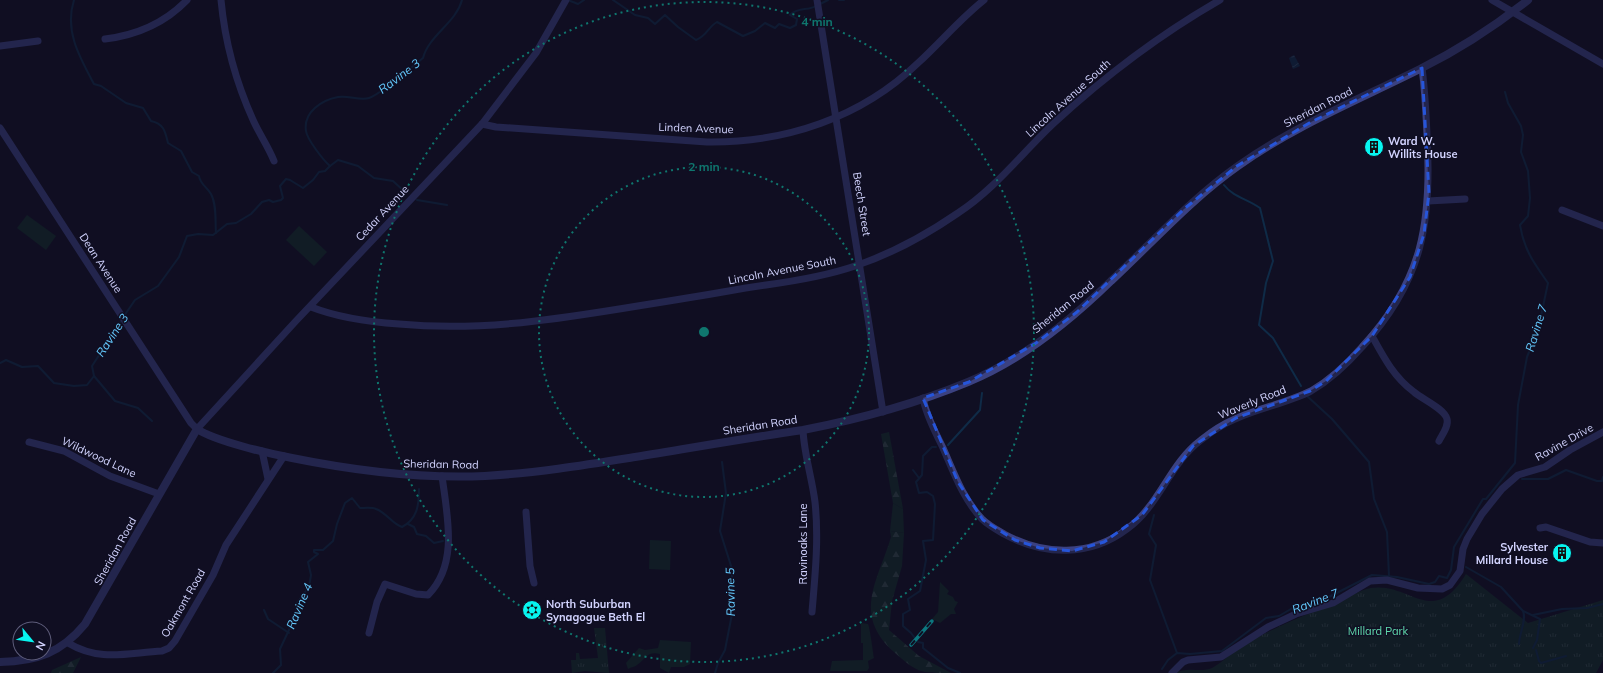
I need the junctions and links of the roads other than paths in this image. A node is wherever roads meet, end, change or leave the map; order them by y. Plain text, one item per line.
1 (186, 0) edge
2 (221, 0) edge
3 (566, 0) edge
4 (818, 0) edge
5 (984, 0) edge
6 (1220, 0) edge
7 (1492, 0) edge
8 (1528, 0) edge
9 (1513, 12) junction
10 (105, 39) dead end
11 (38, 41) dead end
12 (0, 46) edge
13 (1603, 64) edge
14 (1422, 68) junction
15 (836, 117) junction
16 (482, 124) junction
17 (0, 128) edge
18 (274, 161) dead end
19 (1466, 199) dead end
20 (1428, 201) junction
21 (1562, 210) dead end
22 (1603, 226) edge
23 (860, 264) junction
24 (311, 306) junction
25 (1372, 336) junction
26 (923, 398) junction
27 (883, 412) junction
28 (198, 429) junction
29 (803, 430) junction
30 (1603, 432) edge
31 (1439, 441) dead end
32 (29, 442) dead end
33 (262, 451) junction
34 (284, 456) junction
35 (442, 476) junction
36 (268, 479) junction
37 (159, 494) junction
38 (526, 512) dead end
39 (1540, 528) dead end
40 (1603, 543) edge
41 (534, 583) dead end
42 (812, 612) dead end
43 (369, 633) dead end
44 (68, 642) junction
45 (0, 662) edge
46 (1172, 673) edge

1 - 10 street
2 - 18 street
3 - 16 street, Cedar Avenue
4 - 15 street, Beech Street
5 - 15 street, Linden Avenue
6 - 23 street, Lincoln Avenue South
7 - 9 street
8 - 9 street, Sheridan Road
9 - 13 street
9 - 14 street, Sheridan Road
11 - 12 street
14 - 20 street, Waverly Road
14 - 26 street, Sheridan Road
15 - 16 street, Linden Avenue
15 - 23 street, Beech Street
16 - 24 street, Cedar Avenue
17 - 28 street, Dean Avenue
19 - 20 street
20 - 25 street, Waverly Road
21 - 22 street
23 - 24 street, Lincoln Avenue South
23 - 27 street, Beech Street
24 - 28 street, Cedar Avenue
25 - 26 street, Waverly Road
25 - 31 street
26 - 27 street, Sheridan Road
27 - 29 street, Sheridan Road
28 - 33 street, Sheridan Road
28 - 37 street, Sheridan Road
29 - 35 street, Sheridan Road
29 - 42 street, Ravinoaks Lane
30 - 46 street, Ravine Drive
32 - 37 street, Wildwood Lane
33 - 34 street, Sheridan Road
33 - 36 street
34 - 35 street, Sheridan Road
34 - 36 street, Oakmont Road
35 - 43 street
36 - 44 street, Oakmont Road
37 - 44 street, Sheridan Road
38 - 41 street
39 - 40 street
44 - 45 street, Sheridan Road

